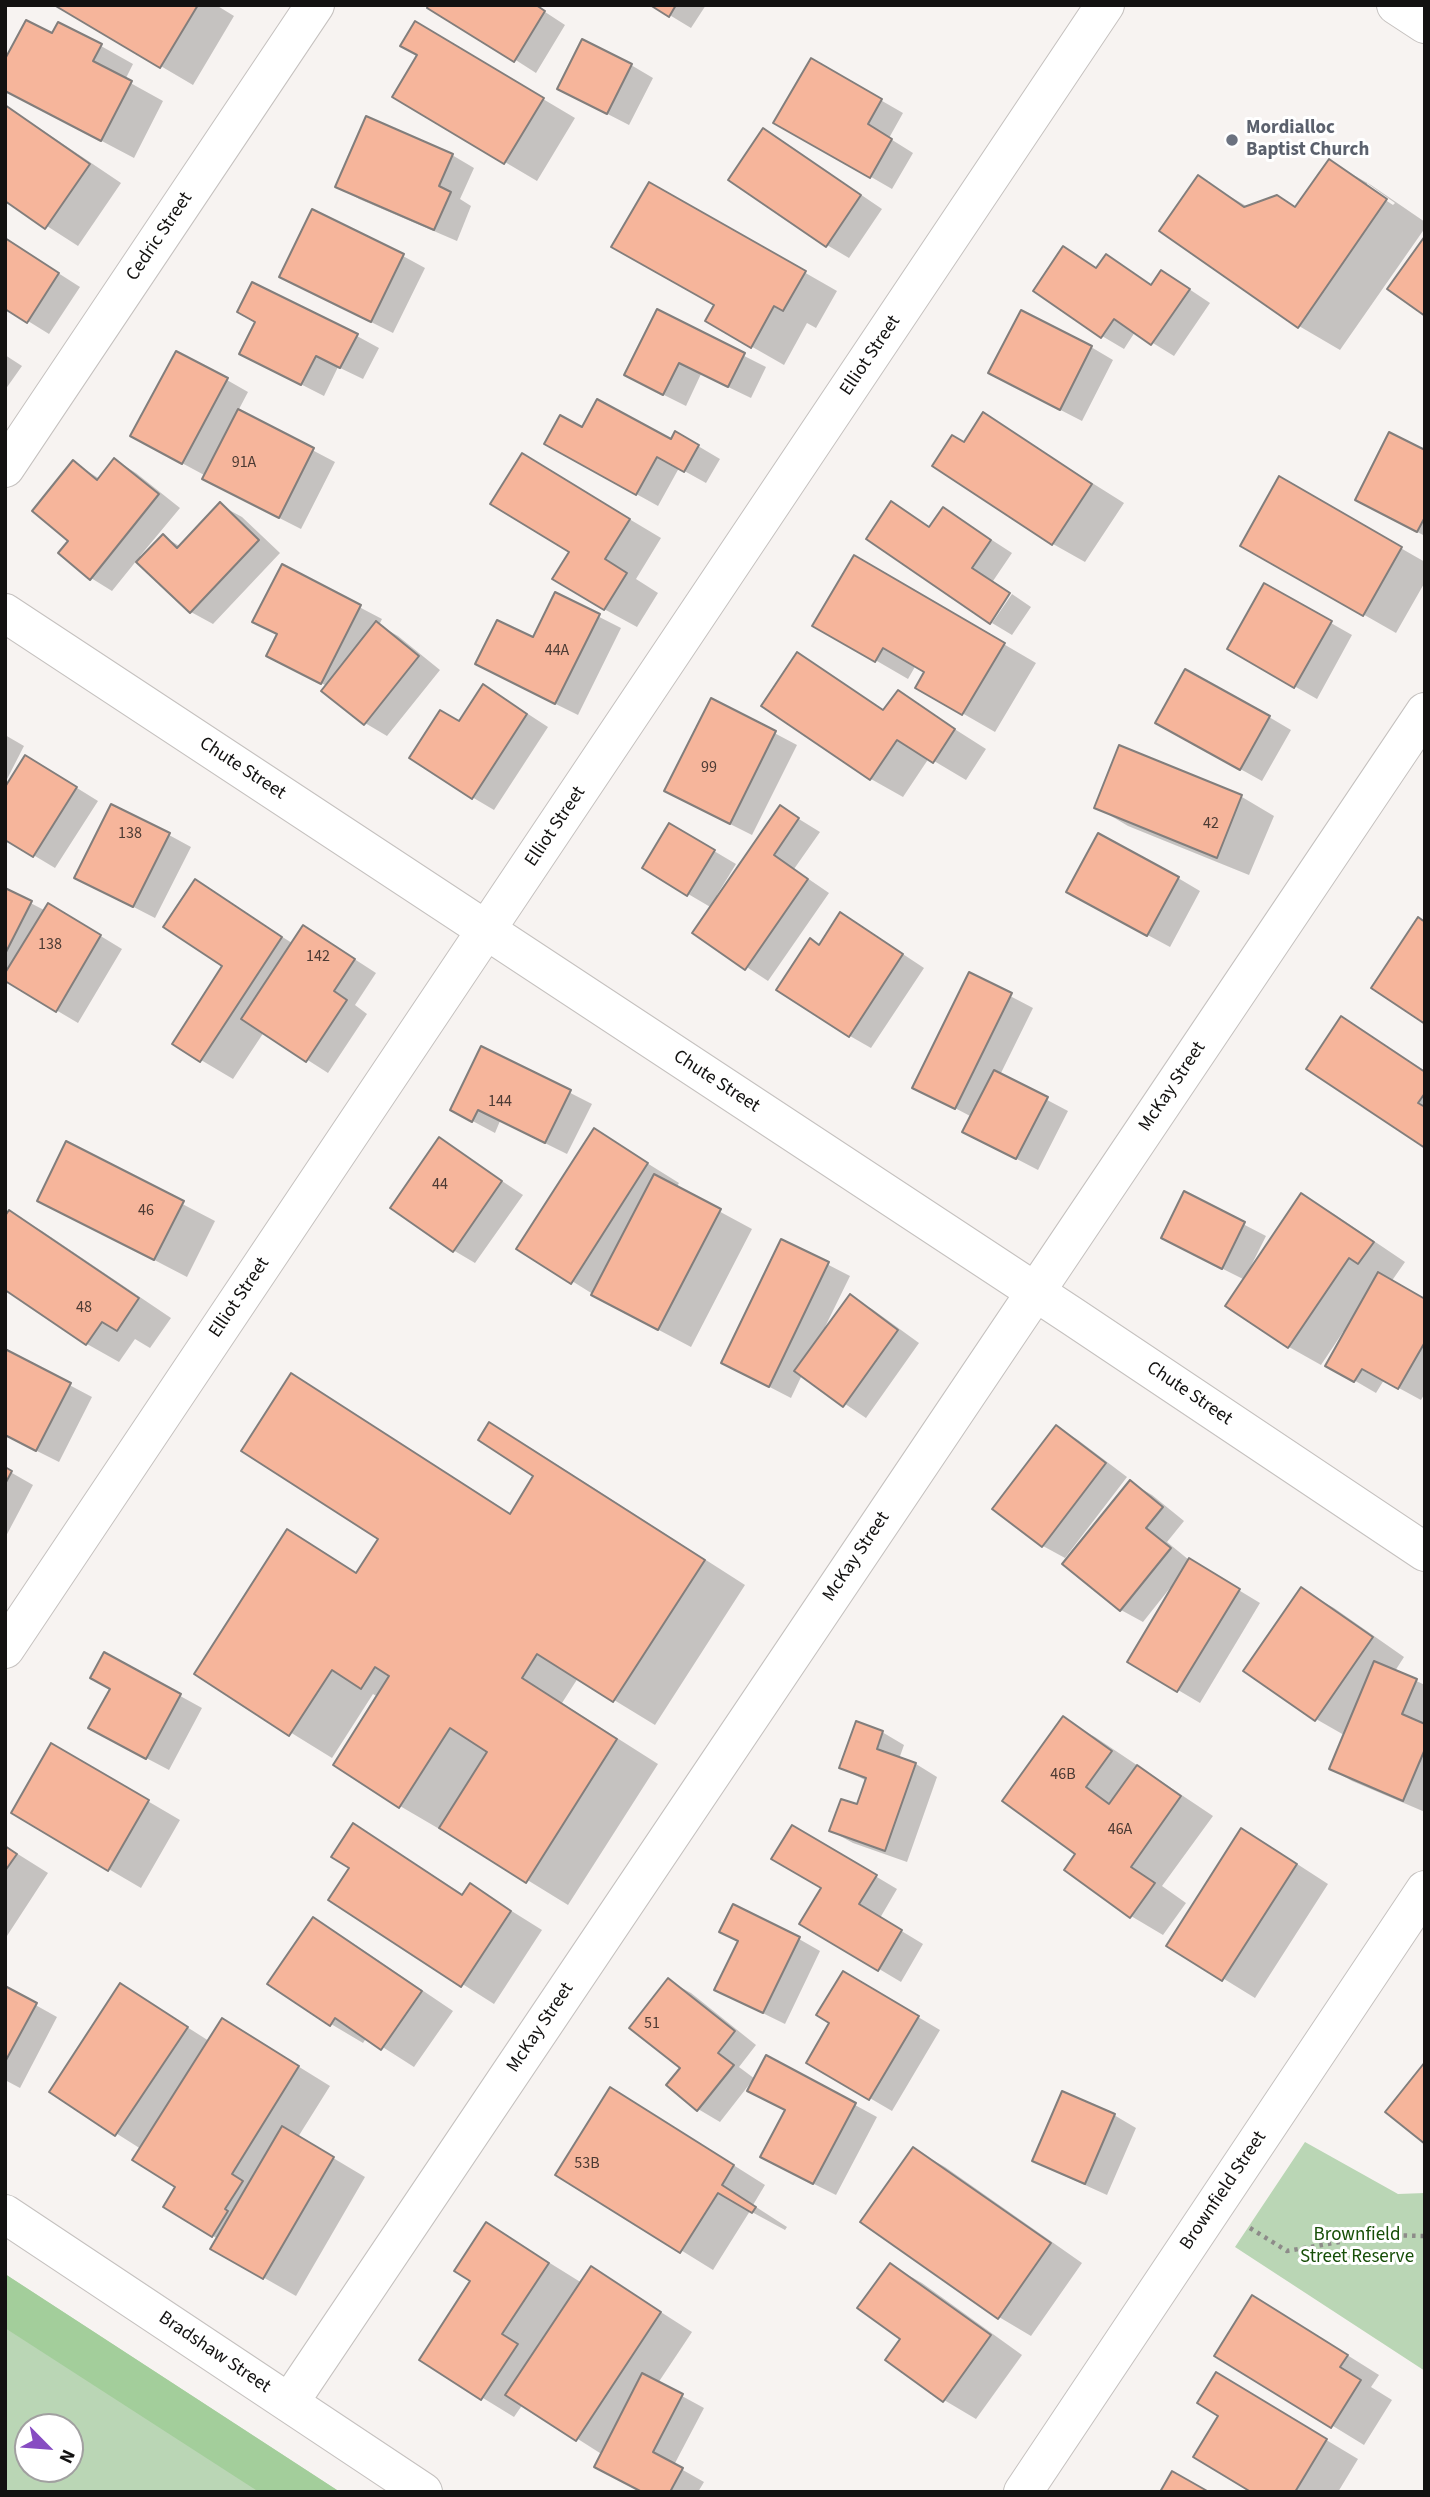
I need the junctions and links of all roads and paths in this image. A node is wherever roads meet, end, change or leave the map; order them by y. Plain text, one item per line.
1 (315, 5) edge
2 (1105, 5) edge
3 (1396, 5) edge
4 (1425, 24) edge
5 (5, 468) edge
6 (5, 613) edge
7 (1425, 712) edge
8 (487, 931) junction
9 (1035, 1292) junction
10 (1425, 1552) edge
11 (5, 1649) edge
12 (1425, 1890) edge
13 (1214, 2205) junction
14 (5, 2214) edge
15 (1425, 2236) edge
16 (289, 2403) junction
17 (423, 2492) edge
18 (1023, 2492) edge

1 - 5 street, Cedric Street
2 - 8 street, Elliot Street
3 - 4 street
6 - 8 street, Chute Street
7 - 9 street, McKay Street
8 - 9 street, Chute Street
8 - 11 street, Elliot Street
9 - 10 street, Chute Street
9 - 16 street, McKay Street
12 - 13 street, Brownfield Street
13 - 15 path
13 - 18 street, Brownfield Street
14 - 16 street, Bradshaw Street
16 - 17 street, Bradshaw Street

